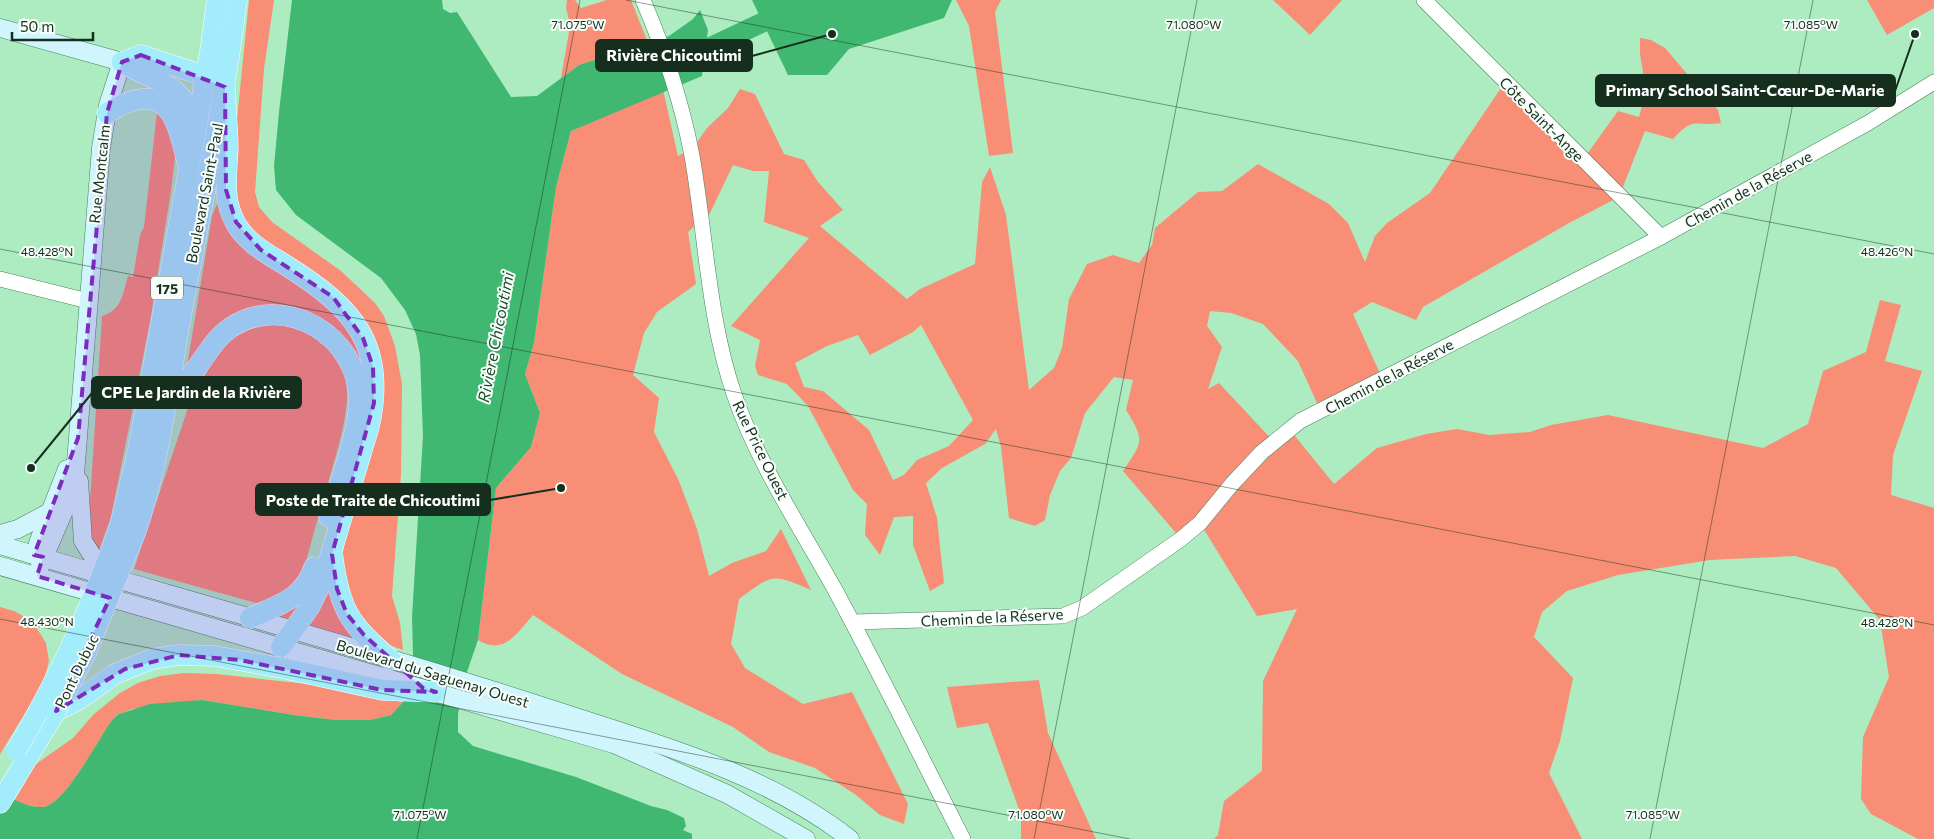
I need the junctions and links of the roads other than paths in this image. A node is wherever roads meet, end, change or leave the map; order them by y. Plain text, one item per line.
1 (217, 0) edge
2 (237, 0) edge
3 (643, 0) edge
4 (1424, 0) edge
5 (0, 28) edge
6 (122, 62) junction
7 (205, 76) junction
8 (1934, 82) edge
9 (225, 87) junction
10 (107, 112) junction
11 (197, 123) junction
12 (189, 168) junction
13 (1661, 237) junction
14 (0, 279) edge
15 (88, 301) junction
16 (167, 404) junction
17 (78, 438) junction
18 (78, 460) junction
19 (50, 512) junction
20 (128, 528) junction
21 (0, 534) edge
22 (0, 545) edge
23 (332, 554) junction
24 (38, 556) junction
25 (0, 566) edge
26 (32, 575) junction
27 (114, 578) junction
28 (250, 618) junction
29 (852, 622) junction
30 (293, 630) junction
31 (281, 647) junction
32 (386, 676) junction
33 (436, 692) joint
34 (56, 711) junction
35 (0, 777) edge
36 (0, 803) edge
37 (806, 839) edge
38 (850, 839) edge
39 (963, 839) edge

1 - 7 main road, Boulevard Saint-Paul / 175
2 - 9 main road, Boulevard Saint-Paul / 175
3 - 29 street, Rue Price Ouest
4 - 13 street, Côte Saint-Ange
5 - 6 main road
6 - 7 main road
6 - 10 main road, Rue Montcalm
6 - 11 main road
7 - 9 main road
7 - 11 main road, Boulevard Saint-Paul / 175
8 - 13 street, Chemin de la Réserve
9 - 16 main road, Boulevard Saint-Paul / 175
9 - 23 main road
10 - 12 main road
10 - 15 main road, Rue Montcalm
11 - 12 main road, Boulevard Saint-Paul / 175
12 - 20 main road, Boulevard Saint-Paul / 175
13 - 29 street, Chemin de la Réserve
14 - 15 street
15 - 17 main road, Rue Montcalm
16 - 20 main road, Boulevard Saint-Paul / 175
16 - 28 main road
17 - 18 main road, Rue Montcalm
17 - 19 main road, Rue Montcalm
18 - 24 main road, Rue Montcalm
18 - 27 main road
19 - 21 main road
19 - 24 main road, Rue Montcalm
20 - 34 main road, Pont Dubuc / 175, bridge
20 - 35 main road, Pont Dubuc / 175, bridge
22 - 24 main road, Boulevard du Saguenay Ouest
23 - 30 main road
23 - 32 main road
24 - 26 main road, Rue Montcalm
24 - 27 main road, Boulevard du Saguenay Ouest
25 - 26 main road, Boulevard du Saguenay Ouest
26 - 31 main road, Boulevard du Saguenay Ouest
27 - 28 main road, Boulevard du Saguenay Ouest
28 - 30 main road, Boulevard du Saguenay Ouest
29 - 39 street, Rue Price Ouest
30 - 31 main road
30 - 32 main road, Boulevard du Saguenay Ouest
31 - 32 main road, Boulevard du Saguenay Ouest
32 - 33 main road
32 - 34 main road
32 - 38 main road, Boulevard du Saguenay Ouest
33 - 37 main road, Boulevard du Saguenay Ouest
34 - 36 main road, Pont Dubuc / 175

